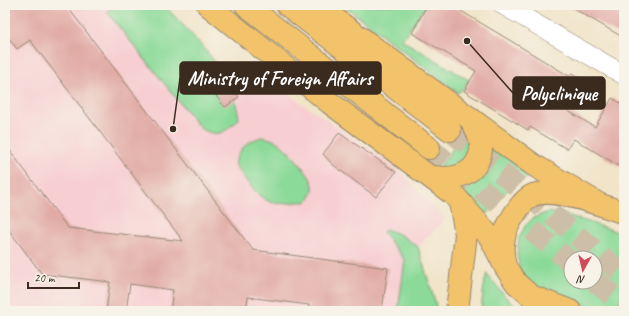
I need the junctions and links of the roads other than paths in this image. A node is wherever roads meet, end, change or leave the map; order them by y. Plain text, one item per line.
1 (208, 5) edge
2 (246, 5) edge
3 (288, 5) edge
4 (316, 5) edge
5 (504, 5) edge
6 (624, 75) edge
7 (470, 118) junction
8 (450, 130) tunnel mouth
9 (429, 148) tunnel mouth
10 (433, 178) junction
11 (460, 202) junction
12 (597, 202) junction
13 (624, 213) edge
14 (498, 232) junction
15 (462, 274) junction
16 (457, 311) edge
17 (570, 311) edge

1 - 10 highway
2 - 9 highway
3 - 8 highway
4 - 7 highway
5 - 6 street
7 - 10 highway
7 - 12 highway
10 - 11 highway
11 - 14 highway
11 - 15 highway
12 - 13 highway
12 - 14 highway
14 - 15 highway
14 - 17 highway
15 - 16 highway

